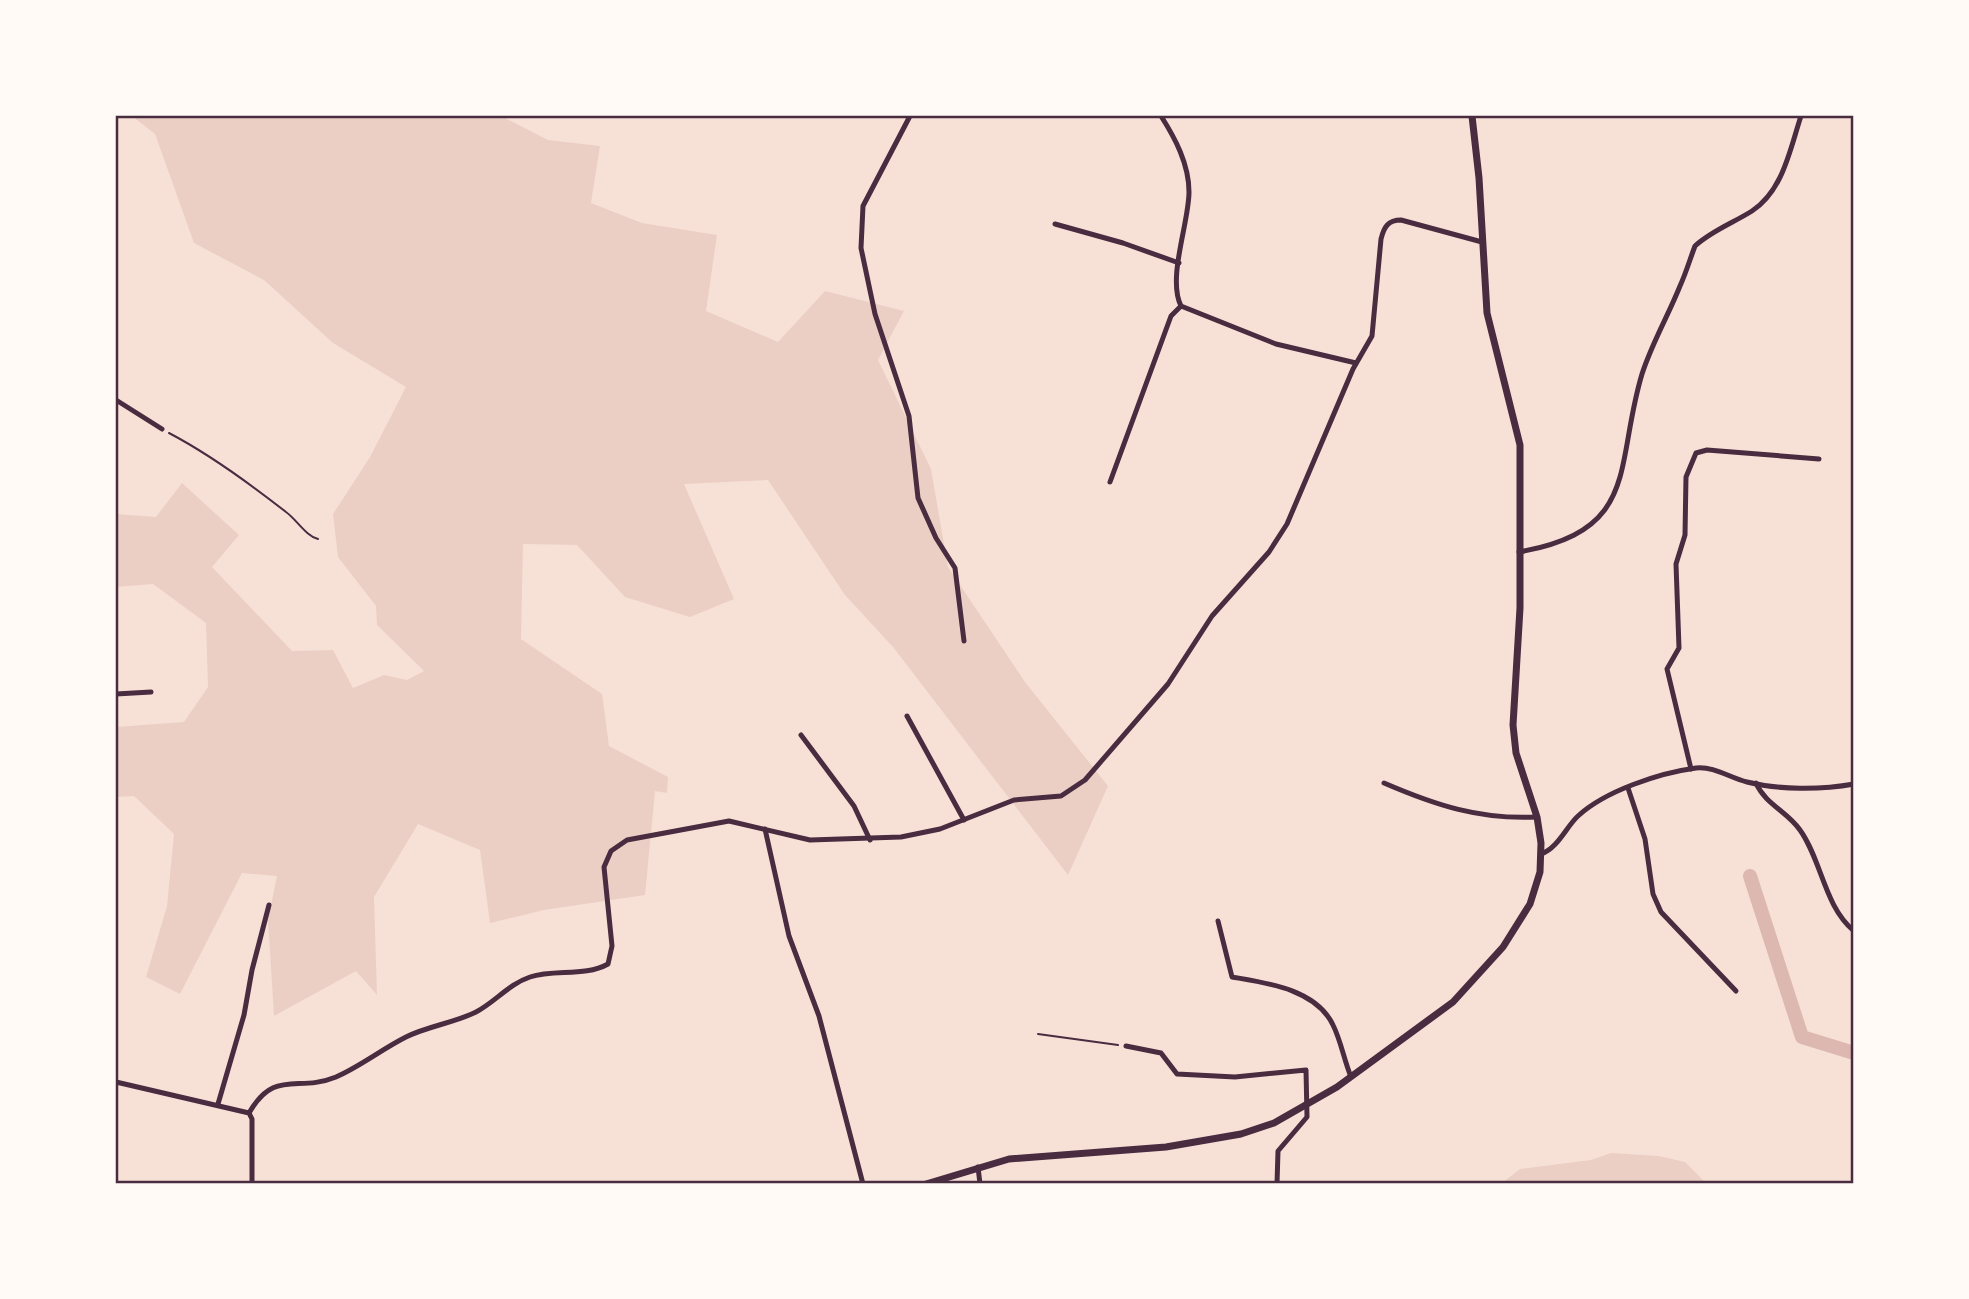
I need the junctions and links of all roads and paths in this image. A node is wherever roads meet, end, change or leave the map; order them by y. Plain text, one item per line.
1 (910, 116) edge
2 (1161, 116) edge
3 (1472, 116) edge
4 (1801, 116) edge
5 (1055, 224) dead end
6 (1482, 242) junction
7 (1179, 263) junction
8 (1181, 306) junction
9 (1356, 363) junction
10 (116, 400) edge
11 (162, 429) joint
12 (1819, 459) dead end
13 (1110, 482) dead end
14 (318, 539) dead end
15 (1519, 552) junction
16 (964, 641) dead end
17 (151, 692) dead end
18 (116, 694) edge
19 (907, 716) dead end
20 (801, 735) dead end
21 (1691, 769) junction
22 (1384, 783) dead end
23 (1756, 783) junction
24 (1853, 784) edge
25 (1628, 788) junction
26 (1537, 817) junction
27 (964, 820) junction
28 (765, 829) junction
29 (870, 840) junction
30 (1541, 854) junction
31 (270, 905) dead end
32 (1218, 921) dead end
33 (1853, 931) edge
34 (1736, 991) dead end
35 (1038, 1034) dead end
36 (1126, 1046) joint
37 (1351, 1077) junction
38 (116, 1082) edge
39 (218, 1104) junction
40 (1309, 1104) junction
41 (248, 1113) junction
42 (978, 1167) junction
43 (252, 1184) edge
44 (863, 1184) edge
45 (926, 1184) edge
46 (980, 1184) edge
47 (1277, 1184) edge

1 - 16 street
2 - 7 street
3 - 6 main road
4 - 15 street
5 - 7 street
6 - 9 street
6 - 15 main road
7 - 8 street
8 - 9 street
8 - 13 street
9 - 27 street
10 - 11 street
11 - 14 path
12 - 21 street
15 - 26 main road
17 - 18 street
19 - 27 street
20 - 29 street
21 - 23 street
21 - 25 street
22 - 26 street
23 - 24 street
23 - 33 street
25 - 30 street
25 - 34 street
26 - 30 main road
27 - 29 street
28 - 29 street
28 - 41 street
28 - 44 street
30 - 37 main road
31 - 39 street
32 - 37 street
35 - 36 path
36 - 40 street
37 - 40 main road
38 - 39 street
39 - 41 street
40 - 42 main road
40 - 47 street
41 - 43 street
42 - 45 main road
42 - 46 street

